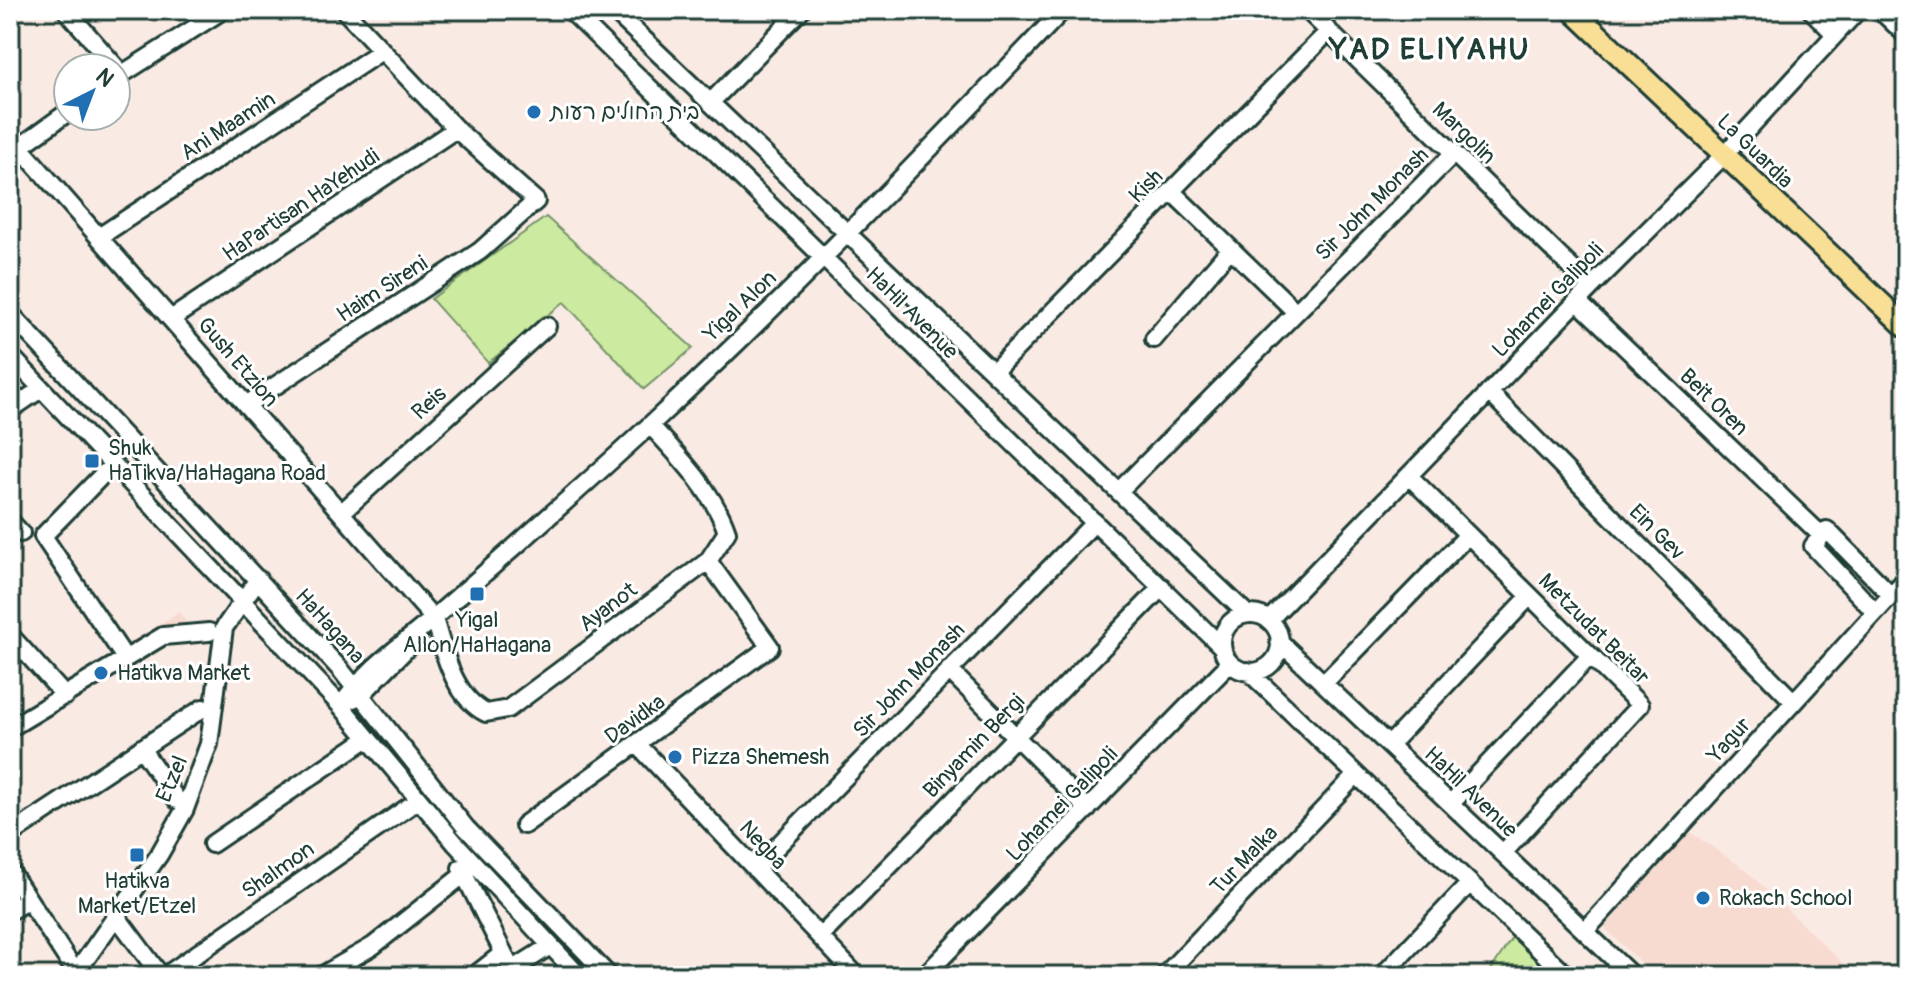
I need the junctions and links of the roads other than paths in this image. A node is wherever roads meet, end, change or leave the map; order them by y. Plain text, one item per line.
1 (66, 10) edge
2 (223, 10) edge
3 (344, 10) edge
4 (570, 10) edge
5 (613, 10) edge
6 (801, 10) edge
7 (1063, 10) edge
8 (1307, 10) edge
9 (1572, 10) edge
10 (1811, 10) edge
11 (1858, 10) edge
12 (1880, 10) edge
13 (1329, 31) junction
14 (1835, 34) junction
15 (1906, 35) edge
16 (100, 52) edge
17 (380, 52) junction
18 (132, 68) edge
19 (711, 102) junction
20 (52, 122) edge
21 (456, 129) junction
22 (13, 145) edge
23 (1454, 153) junction
24 (1724, 155) junction
25 (1171, 191) junction
26 (849, 232) junction
27 (99, 237) junction
28 (1230, 249) junction
29 (823, 256) junction
30 (1591, 287) junction
31 (1577, 301) junction
32 (1296, 312) junction
33 (10, 313) edge
34 (171, 319) junction
35 (547, 326) dead end
36 (1906, 327) edge
37 (1154, 339) dead end
38 (10, 355) edge
39 (994, 371) junction
40 (41, 389) junction
41 (1489, 392) junction
42 (246, 405) junction
43 (10, 410) edge
44 (650, 425) junction
45 (112, 465) junction
46 (1409, 476) junction
47 (1119, 491) junction
48 (341, 513) junction
49 (1095, 522) junction
50 (1468, 535) junction
51 (1821, 535) junction
52 (708, 561) junction
53 (258, 579) junction
54 (1906, 579) edge
55 (1162, 587) junction
56 (1891, 595) junction
57 (1530, 596) junction
58 (241, 603) junction
59 (1875, 612) junction
60 (1247, 614) junction
61 (434, 619) junction
62 (1269, 620) junction
63 (209, 632) dead end
64 (10, 635) edge
65 (1279, 641) junction
66 (1222, 647) junction
67 (1590, 656) junction
68 (125, 658) junction
69 (1230, 663) junction
70 (949, 670) junction
71 (1248, 671) junction
72 (1325, 682) junction
73 (358, 690) junction
74 (65, 696) junction
75 (1794, 702) junction
76 (341, 706) junction
77 (203, 708) dead end
78 (10, 728) edge
79 (1014, 735) junction
80 (368, 738) junction
81 (1390, 744) junction
82 (638, 745) junction
83 (141, 748) junction
84 (1356, 775) junction
85 (177, 800) dead end
86 (417, 801) junction
87 (1451, 803) junction
88 (1088, 809) junction
89 (524, 825) dead end
90 (10, 835) edge
91 (455, 843) junction
92 (212, 844) dead end
93 (1503, 853) junction
94 (755, 869) junction
95 (10, 871) edge
96 (463, 875) junction
97 (1470, 883) junction
98 (28, 900) junction
99 (10, 911) edge
100 (117, 917) junction
101 (1585, 931) junction
102 (820, 937) junction
103 (550, 946) junction
104 (502, 954) junction
105 (72, 969) edge
106 (513, 973) edge
107 (163, 976) edge
108 (321, 976) edge
109 (474, 976) edge
110 (579, 976) edge
111 (609, 976) edge
112 (857, 976) edge
113 (924, 976) edge
114 (1164, 976) edge
115 (1382, 976) edge
116 (1567, 976) edge
117 (1632, 976) edge

1 - 16 street
2 - 18 street
3 - 17 street
4 - 29 street, HaHil Avenue
5 - 19 street, HaHil Avenue
6 - 19 street
7 - 26 street, Yigal Alon
8 - 13 street, Margolin
9 - 24 main road, La Guardia
10 - 14 street
11 - 14 street, Lohamei Galipoli
12 - 15 street
13 - 23 street, Margolin
13 - 25 street, Kish
14 - 24 street, Lohamei Galipoli
17 - 21 street
17 - 27 street, Ani Maamin
19 - 26 street, HaHil Avenue
20 - 22 street
21 - 34 street, HaPartisan HaYehudi
21 - 42 street, Haim Sireni
22 - 27 street, Gush Etzion
23 - 30 street, Margolin
23 - 32 street, Sir John Monash
24 - 30 street, Lohamei Galipoli
24 - 36 main road, La Guardia
25 - 28 street
25 - 39 street, Kish
26 - 29 street, Yigal Alon
26 - 39 street, HaHil Avenue
27 - 34 street, Gush Etzion
28 - 32 street
28 - 37 street
29 - 44 street, Yigal Alon
29 - 49 street, HaHil Avenue
30 - 31 street, Lohamei Galipoli
31 - 41 street, Lohamei Galipoli
31 - 51 street, Beit Oren
32 - 47 street, Sir John Monash
33 - 53 street, HaHagana
34 - 42 street, Gush Etzion
35 - 48 street, Reis
38 - 40 street
39 - 47 street, HaHil Avenue
40 - 43 street
40 - 45 street
41 - 46 street, Lohamei Galipoli
41 - 75 street, Ein Gev
42 - 48 street, Gush Etzion
44 - 52 street, Ayanot
44 - 61 street, Yigal Alon
45 - 58 street
45 - 68 street
46 - 50 street, Metzudat Beitar
46 - 62 street, Lohamei Galipoli
47 - 60 street, HaHil Avenue
48 - 61 street, Gush Etzion
49 - 55 street, HaHil Avenue
49 - 70 street, Sir John Monash
50 - 57 street, Metzudat Beitar
50 - 72 street
51 - 56 street, Beit Oren
51 - 59 street, Beit Oren
52 - 61 street, Ayanot
52 - 82 street, Davidka
53 - 58 street, Etzel
53 - 73 street, HaHagana
54 - 56 street, Yagur
55 - 66 street, HaHil Avenue
55 - 79 street, Binyamin Bergi
56 - 59 street, Yagur
57 - 67 street, Metzudat Beitar
57 - 81 street
58 - 76 street
58 - 100 street, Etzel
59 - 75 street, Yagur
60 - 62 street
60 - 66 street
61 - 73 street, Yigal Alon
62 - 65 street
63 - 68 street
64 - 74 street
65 - 71 street
65 - 72 street, HaHil Avenue
66 - 69 street
67 - 87 street
67 - 93 street, Metzudat Beitar
68 - 74 street
69 - 71 street
69 - 88 street, Lohamei Galipoli
70 - 79 street
70 - 94 street, Sir John Monash
71 - 84 street
72 - 81 street, HaHil Avenue
73 - 76 street, Yigal Alon
73 - 111 street, HaHagana
74 - 78 street
75 - 101 street, Yagur
76 - 80 street
77 - 83 street
79 - 88 street
79 - 102 street, Binyamin Bergi
80 - 86 street
80 - 92 street
81 - 87 street, HaHil Avenue
82 - 89 street, Davidka
82 - 94 street, Negba
83 - 85 street
83 - 90 street
84 - 97 street
84 - 114 street, Tur Malka
86 - 91 street
86 - 107 street, Shalmon
87 - 93 street, HaHil Avenue
88 - 113 street, Lohamei Galipoli
91 - 96 street
91 - 103 street
93 - 101 street, HaHil Avenue
94 - 102 street, Negba
95 - 98 street
96 - 104 street
96 - 108 street
97 - 115 street
97 - 116 street
98 - 99 street
98 - 105 street
100 - 105 street, Etzel
100 - 107 street
101 - 117 street, HaHil Avenue
102 - 112 street, Negba
103 - 106 street
103 - 110 street
104 - 106 street
104 - 109 street

